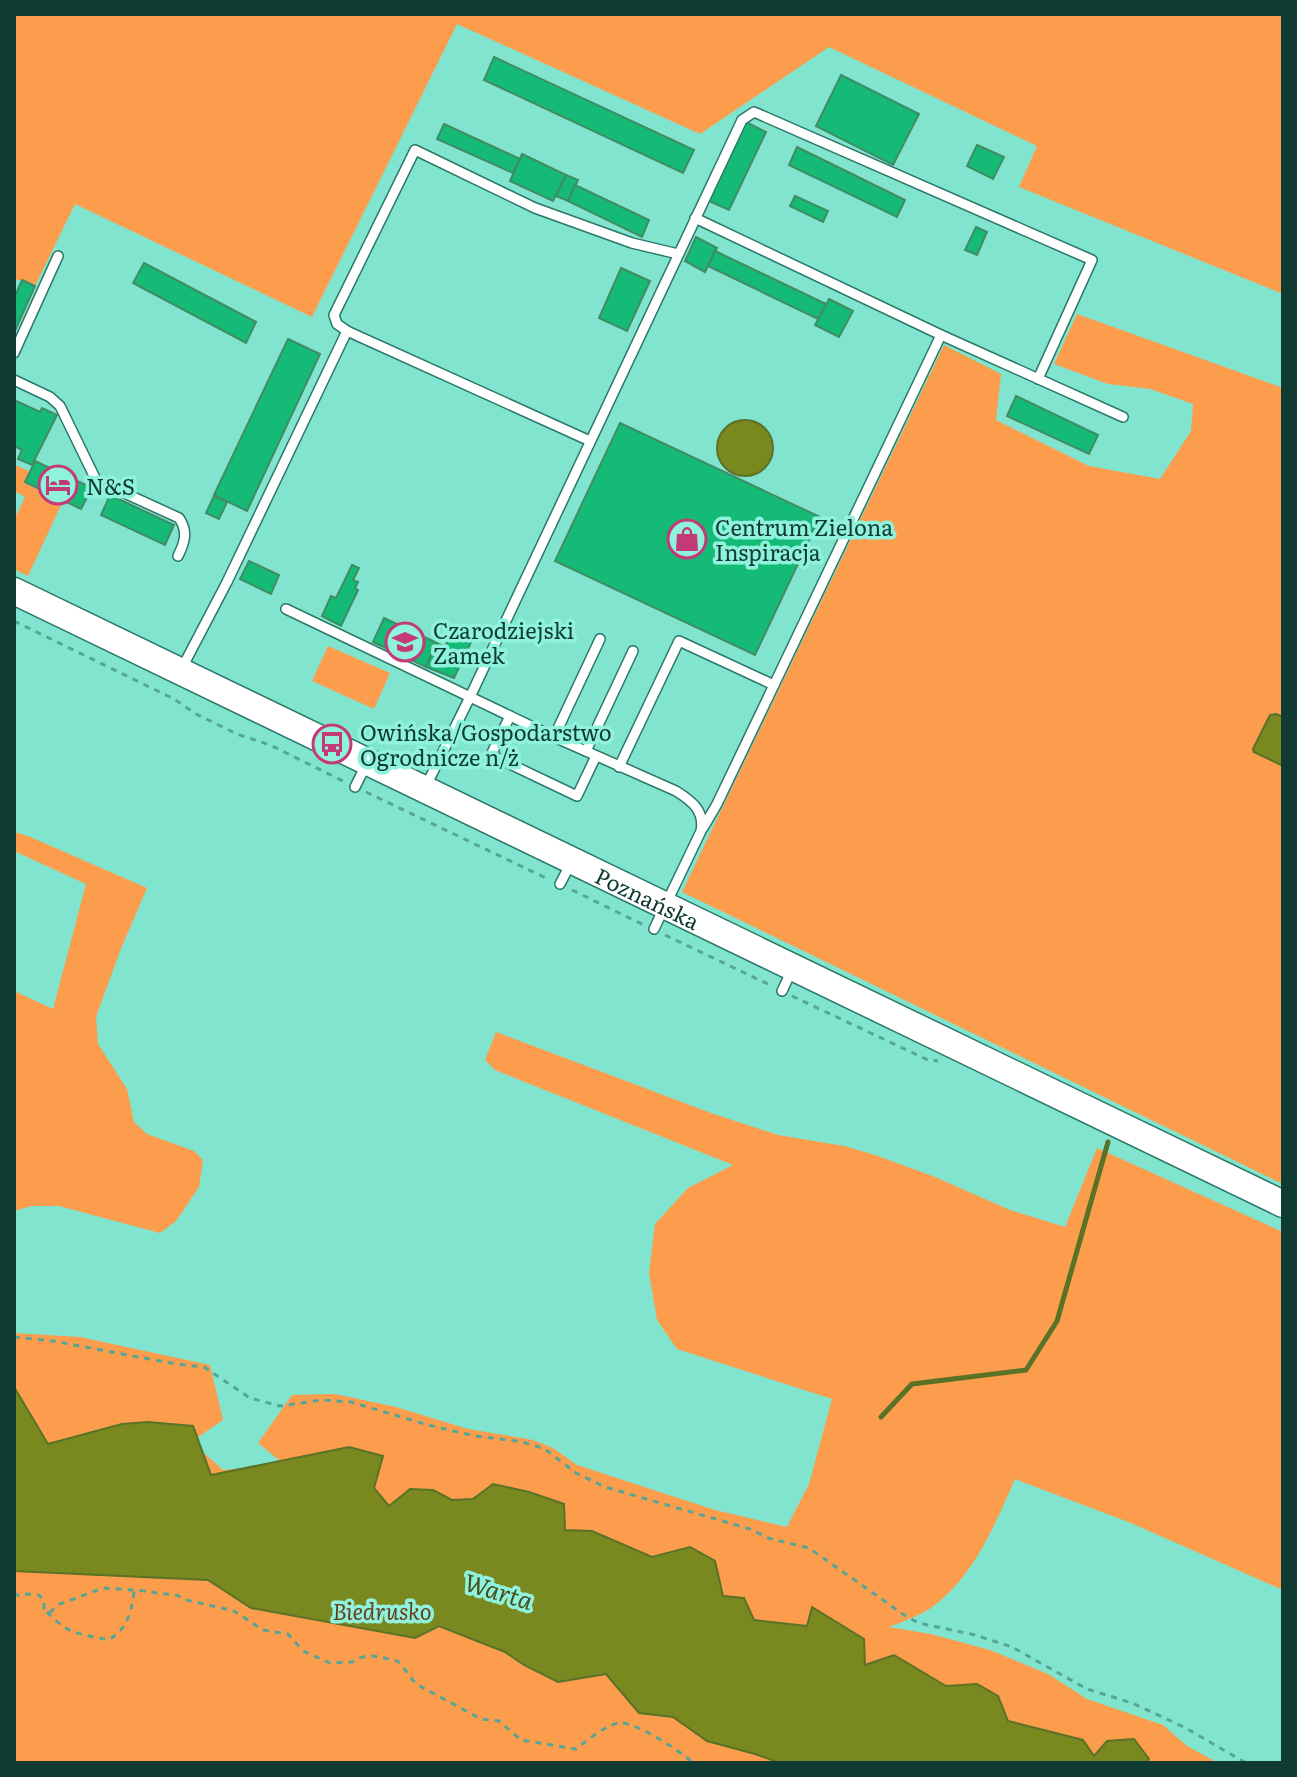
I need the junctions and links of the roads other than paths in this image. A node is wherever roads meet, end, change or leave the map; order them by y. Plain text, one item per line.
1 (695, 218) junction
2 (678, 254) junction
3 (58, 256) dead end
4 (347, 331) junction
5 (941, 335) junction
6 (14, 353) edge
7 (1038, 379) junction
8 (14, 380) edge
9 (1123, 417) dead end
10 (590, 441) junction
11 (178, 556) dead end
12 (14, 591) edge
13 (286, 609) dead end
14 (600, 639) dead end
15 (633, 651) dead end
16 (181, 671) junction
17 (774, 685) junction
18 (470, 697) junction
19 (510, 716) junction
20 (554, 737) junction
21 (591, 754) junction
22 (367, 762) junction
23 (619, 767) junction
24 (355, 787) dead end
25 (424, 789) junction
26 (701, 831) junction
27 (572, 860) junction
28 (560, 884) dead end
29 (666, 905) junction
30 (654, 929) dead end
31 (794, 967) junction
32 (782, 991) dead end
33 (1283, 1204) edge

1 - 2 lane
1 - 5 lane
1 - 7 lane
2 - 4 lane
2 - 10 lane
3 - 6 lane
4 - 10 lane
4 - 16 lane
5 - 7 lane
5 - 17 lane
7 - 9 lane
8 - 11 lane
10 - 18 lane
12 - 16 main road, Poznańska
13 - 18 lane
14 - 20 lane
15 - 21 lane
16 - 22 main road, Poznańska
17 - 23 lane
17 - 26 lane
18 - 19 lane
18 - 25 lane
19 - 20 lane
19 - 21 lane
20 - 21 lane
21 - 23 lane
22 - 24 lane
22 - 25 main road, Poznańska
23 - 26 lane
25 - 27 main road, Poznańska
26 - 29 lane
27 - 28 lane
27 - 29 main road, Poznańska
29 - 30 lane
29 - 31 main road, Poznańska
31 - 32 lane
31 - 33 main road, Poznańska

